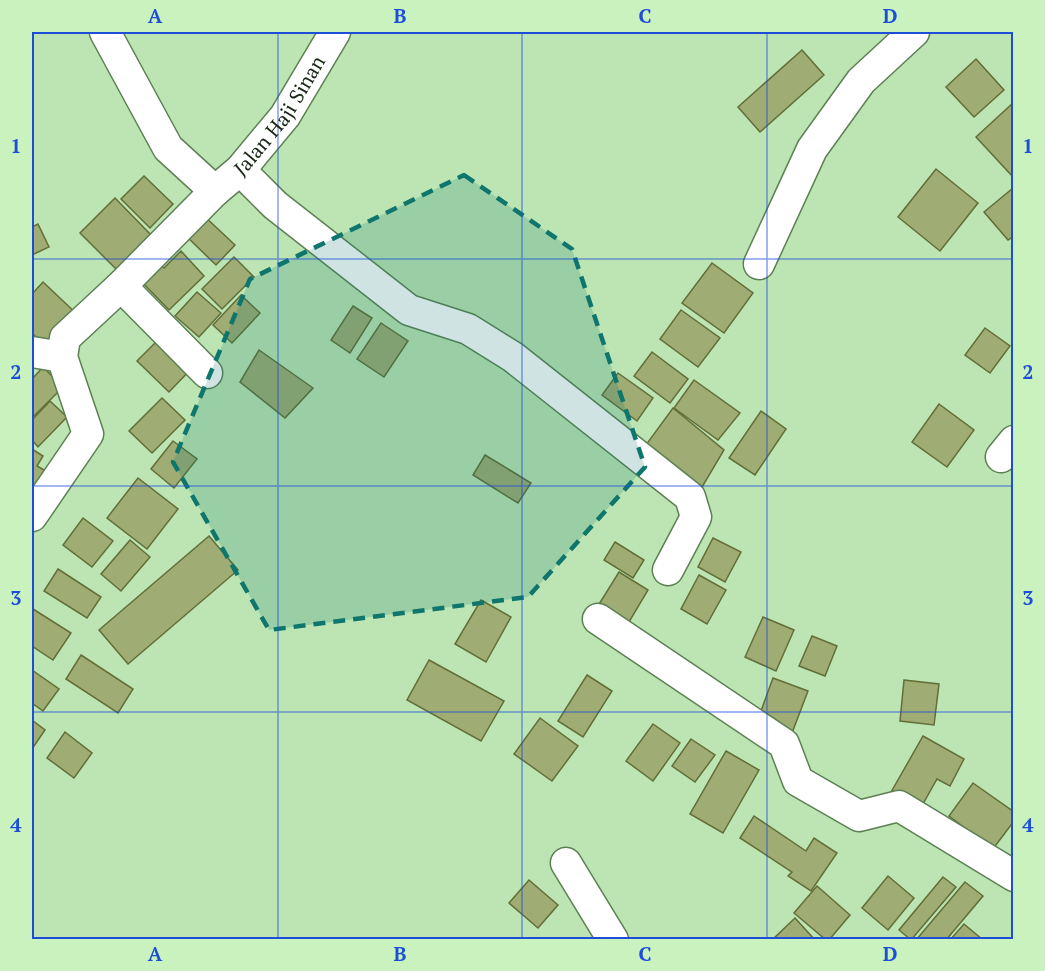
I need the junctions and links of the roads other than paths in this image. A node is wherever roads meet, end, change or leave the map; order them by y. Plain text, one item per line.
1 (105, 32) edge
2 (335, 32) edge
3 (914, 32) edge
4 (240, 170) junction
5 (215, 191) junction
6 (759, 264) dead end
7 (121, 286) junction
8 (32, 352) edge
9 (62, 357) junction
10 (207, 373) dead end
11 (32, 516) edge
12 (668, 570) dead end
13 (598, 619) dead end
14 (566, 863) dead end
15 (1014, 876) edge
16 (613, 939) edge

1 - 5 street
2 - 4 street, Jalan Haji Sinan
3 - 6 street
4 - 5 street, Jalan Haji Sinan
4 - 12 street
5 - 7 street, Jalan Haji Sinan
7 - 9 street, Jalan Haji Sinan
7 - 10 street
8 - 9 street
9 - 11 street
13 - 15 street
14 - 16 street

